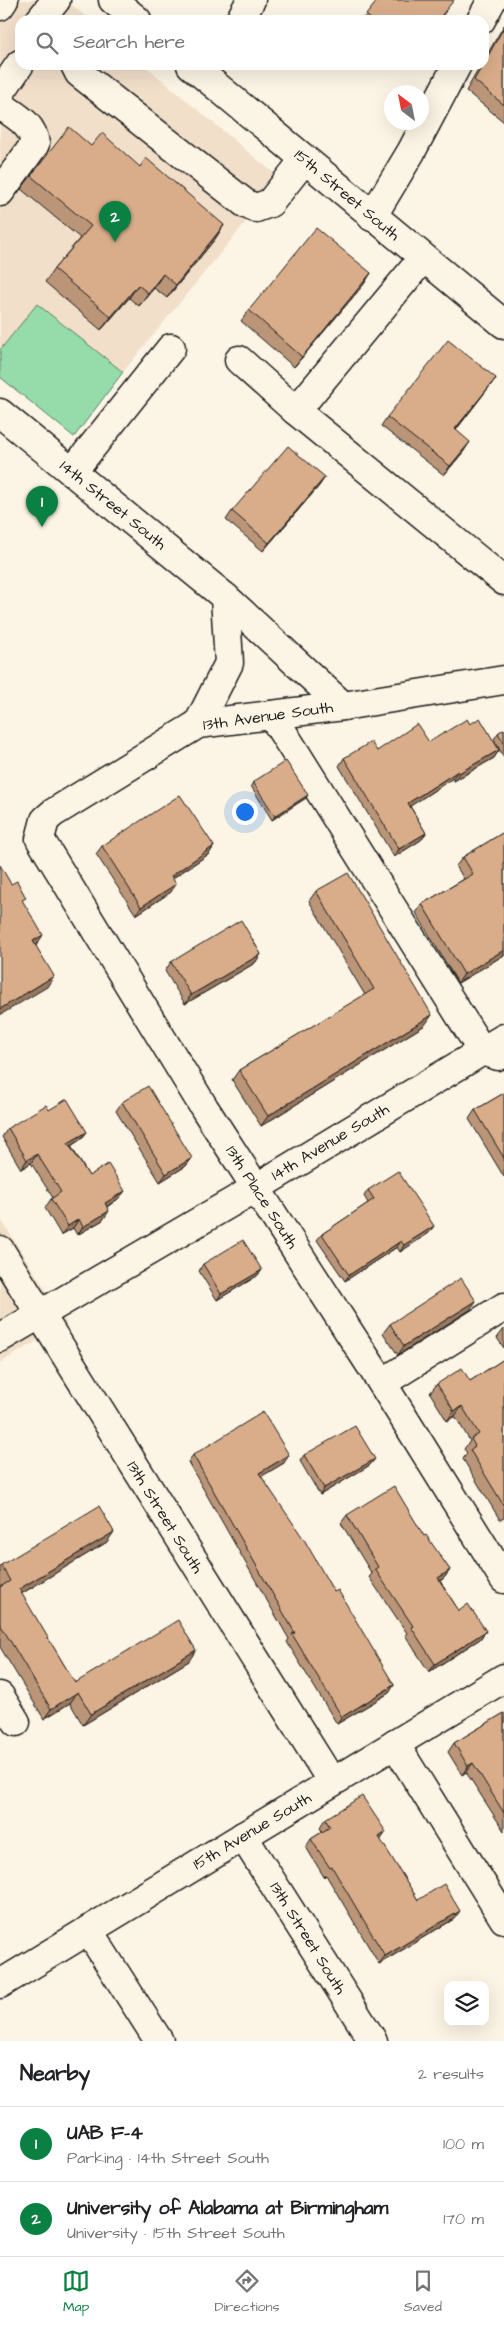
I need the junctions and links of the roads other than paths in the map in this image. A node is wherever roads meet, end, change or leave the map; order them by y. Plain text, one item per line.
1 (4, 0) edge
2 (251, 0) edge
3 (492, 0) edge
4 (0, 6) edge
5 (243, 15) edge
6 (484, 15) edge
7 (15, 65) edge
8 (78, 70) edge
9 (204, 70) edge
10 (454, 70) edge
11 (0, 93) edge
12 (0, 105) edge
13 (297, 154) junction
14 (0, 192) edge
15 (372, 217) junction
16 (422, 258) junction
17 (504, 324) edge
18 (170, 348) dead end
19 (239, 360) dead end
20 (296, 411) junction
21 (0, 413) edge
22 (72, 472) junction
23 (504, 581) edge
24 (225, 597) junction
25 (504, 680) edge
26 (343, 706) junction
27 (272, 715) junction
28 (198, 724) junction
29 (53, 813) joint
30 (497, 1049) edge
31 (255, 1187) junction
32 (0, 1250) edge
33 (504, 1307) edge
34 (39, 1314) junction
35 (0, 1338) edge
36 (382, 1383) junction
37 (504, 1579) edge
38 (504, 1678) edge
39 (0, 1696) edge
40 (16, 1722) dead end
41 (395, 1744) junction
42 (332, 1782) junction
43 (243, 1836) junction
44 (504, 1920) edge
45 (88, 1930) junction
46 (0, 1984) edge
47 (159, 2041) edge
48 (373, 2041) edge

1 - 4 street
2 - 5 street
3 - 6 street
7 - 11 street
8 - 13 street
9 - 13 street, 15th Street South
10 - 15 street
12 - 14 street
13 - 15 street, 15th Street South
15 - 16 street, 15th Street South
16 - 17 street, 15th Street South
16 - 20 street
18 - 22 street
19 - 20 street
20 - 23 street
21 - 22 street, 14th Street South
22 - 24 street, 14th Street South
24 - 26 street, 14th Street South
24 - 28 street
25 - 26 street, 13th Avenue South
26 - 27 street, 13th Avenue South
27 - 28 street, 13th Avenue South
27 - 30 street
28 - 29 street, 13th Avenue South
29 - 31 street, 13th Place South
30 - 31 street, 14th Avenue South
31 - 34 street, 14th Avenue South
31 - 36 street, 13th Place South
32 - 34 street, 13th Street South
33 - 36 street
34 - 35 street, 14th Avenue South
34 - 42 street, 13th Street South
36 - 37 street, 13th Place South
38 - 41 street, 15th Avenue South
39 - 40 street
41 - 42 street, 15th Avenue South
41 - 44 street
42 - 43 street, 15th Avenue South
43 - 45 street, 15th Avenue South
43 - 48 street, 13th Street South
45 - 46 street, 15th Avenue South
45 - 47 street

